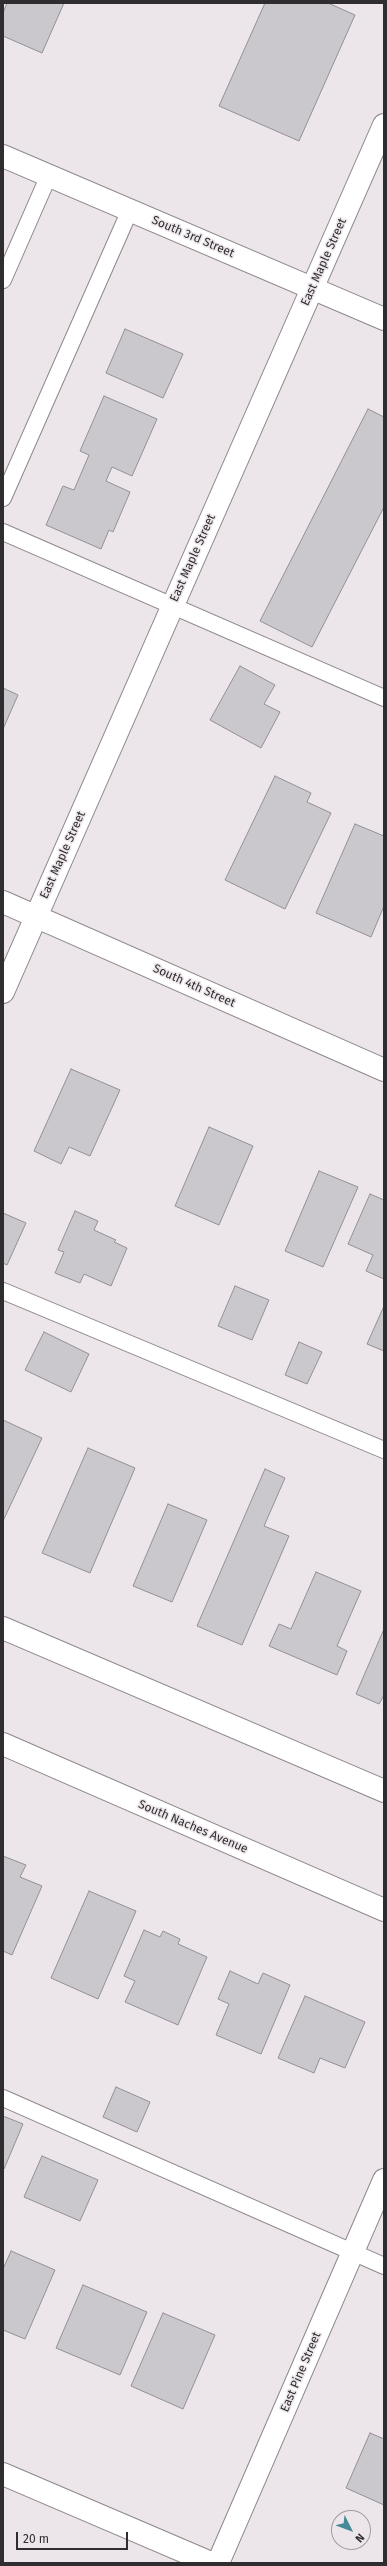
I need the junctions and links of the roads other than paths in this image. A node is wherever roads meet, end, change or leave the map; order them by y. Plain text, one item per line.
1 (384, 125) edge
2 (3, 156) edge
3 (49, 175) junction
4 (130, 210) junction
5 (3, 280) edge
6 (312, 288) junction
7 (384, 319) edge
8 (3, 498) edge
9 (3, 532) edge
10 (173, 606) junction
11 (384, 698) edge
12 (3, 902) edge
13 (36, 916) junction
14 (3, 992) edge
15 (384, 1070) edge
16 (3, 1291) edge
17 (384, 1450) edge
18 (3, 1628) edge
19 (3, 1744) edge
20 (384, 1791) edge
21 (384, 1910) edge
22 (3, 2098) edge
23 (384, 2180) edge
24 (353, 2252) junction
25 (384, 2266) edge
26 (3, 2474) edge
27 (211, 2563) edge
28 (218, 2563) edge

1 - 6 street, East Maple Street
2 - 3 street, South 3rd Street
3 - 4 street, South 3rd Street
3 - 5 lane
4 - 6 street, South 3rd Street
4 - 8 lane
6 - 7 street, South 3rd Street
6 - 10 street, East Maple Street
9 - 10 lane
10 - 11 lane
10 - 13 street, East Maple Street
12 - 13 street, South 4th Street
13 - 14 street, East Maple Street
13 - 15 street, South 4th Street
16 - 17 lane
18 - 20 street
19 - 21 street, South Naches Avenue
22 - 24 lane
23 - 24 street, East Pine Street
24 - 25 lane
24 - 28 street, East Pine Street
26 - 27 street

